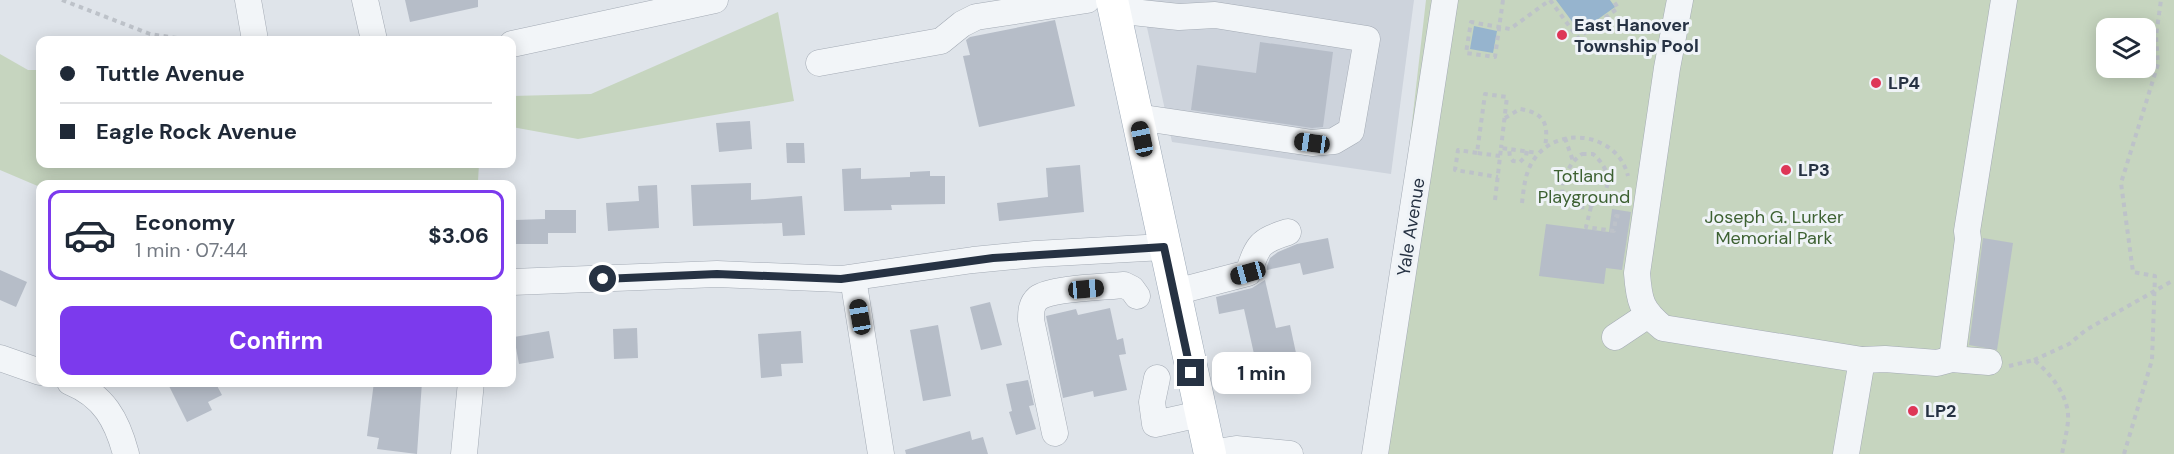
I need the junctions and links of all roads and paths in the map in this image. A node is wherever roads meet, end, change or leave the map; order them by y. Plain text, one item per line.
1 (62, 0) edge
2 (248, 0) edge
3 (365, 0) edge
4 (715, 0) edge
5 (1445, 0) edge
6 (1503, 0) edge
7 (1550, 0) edge
8 (1613, 0) edge
9 (1680, 0) edge
10 (2004, 0) edge
11 (2161, 0) edge
12 (1104, 3) edge
13 (1499, 27) junction
14 (163, 36) edge
15 (254, 36) edge
16 (373, 36) edge
17 (516, 43) edge
18 (819, 63) dead end
19 (1137, 117) junction
20 (1505, 118) junction
21 (1565, 138) junction
22 (1545, 147) junction
23 (1501, 148) junction
24 (1509, 149) junction
25 (1527, 152) junction
26 (1477, 153) junction
27 (1539, 154) junction
28 (1500, 156) junction
29 (1573, 161) junction
30 (1498, 177) junction
31 (1629, 181) dead end
32 (1496, 200) dead end
33 (1522, 203) dead end
34 (1591, 207) junction
35 (1625, 209) dead end
36 (1288, 232) dead end
37 (1164, 247) junction
38 (1057, 253) junction
39 (853, 278) junction
40 (2174, 280) edge
41 (516, 282) edge
42 (2155, 291) junction
43 (1175, 292) junction
44 (1137, 296) dead end
45 (1036, 299) junction
46 (1648, 315) junction
47 (1615, 338) dead end
48 (0, 358) edge
49 (1952, 359) junction
50 (1862, 360) junction
51 (2034, 360) junction
52 (1989, 362) joint
53 (36, 371) edge
54 (1157, 378) dead end
55 (82, 387) edge
56 (471, 387) edge
57 (1200, 414) junction
58 (1055, 433) dead end
59 (126, 454) edge
60 (464, 454) edge
61 (881, 454) edge
62 (1210, 454) edge
63 (1290, 454) edge
64 (1375, 454) edge
65 (1846, 454) edge
66 (2062, 454) edge
67 (2124, 454) edge

1 - 14 path
2 - 15 street
3 - 16 street
4 - 17 street
5 - 64 street, Yale Avenue
6 - 13 path
7 - 8 path
7 - 13 path
9 - 46 street
10 - 49 street
11 - 42 path
12 - 18 street
12 - 19 main road
12 - 19 street
13 - 13 path
19 - 37 main road
20 - 22 path
20 - 23 path
20 - 26 path
21 - 22 path
21 - 29 path
21 - 31 path
22 - 27 path
23 - 24 path
23 - 28 path
24 - 25 path
24 - 25 path
25 - 27 path
26 - 28 path
26 - 30 path
27 - 33 path
28 - 30 path
29 - 34 path
29 - 34 path
30 - 32 path
34 - 35 path
36 - 43 street
37 - 38 street
37 - 43 main road
38 - 39 street
38 - 45 street
39 - 41 street
39 - 61 street
40 - 42 path
42 - 51 path
42 - 67 path
43 - 57 main road
44 - 45 street
45 - 58 street
46 - 47 street
46 - 50 street
48 - 53 street
49 - 50 street
49 - 52 street
50 - 65 street
51 - 52 path
51 - 66 path
54 - 57 street
55 - 59 street
56 - 60 street
57 - 62 main road
62 - 63 street

